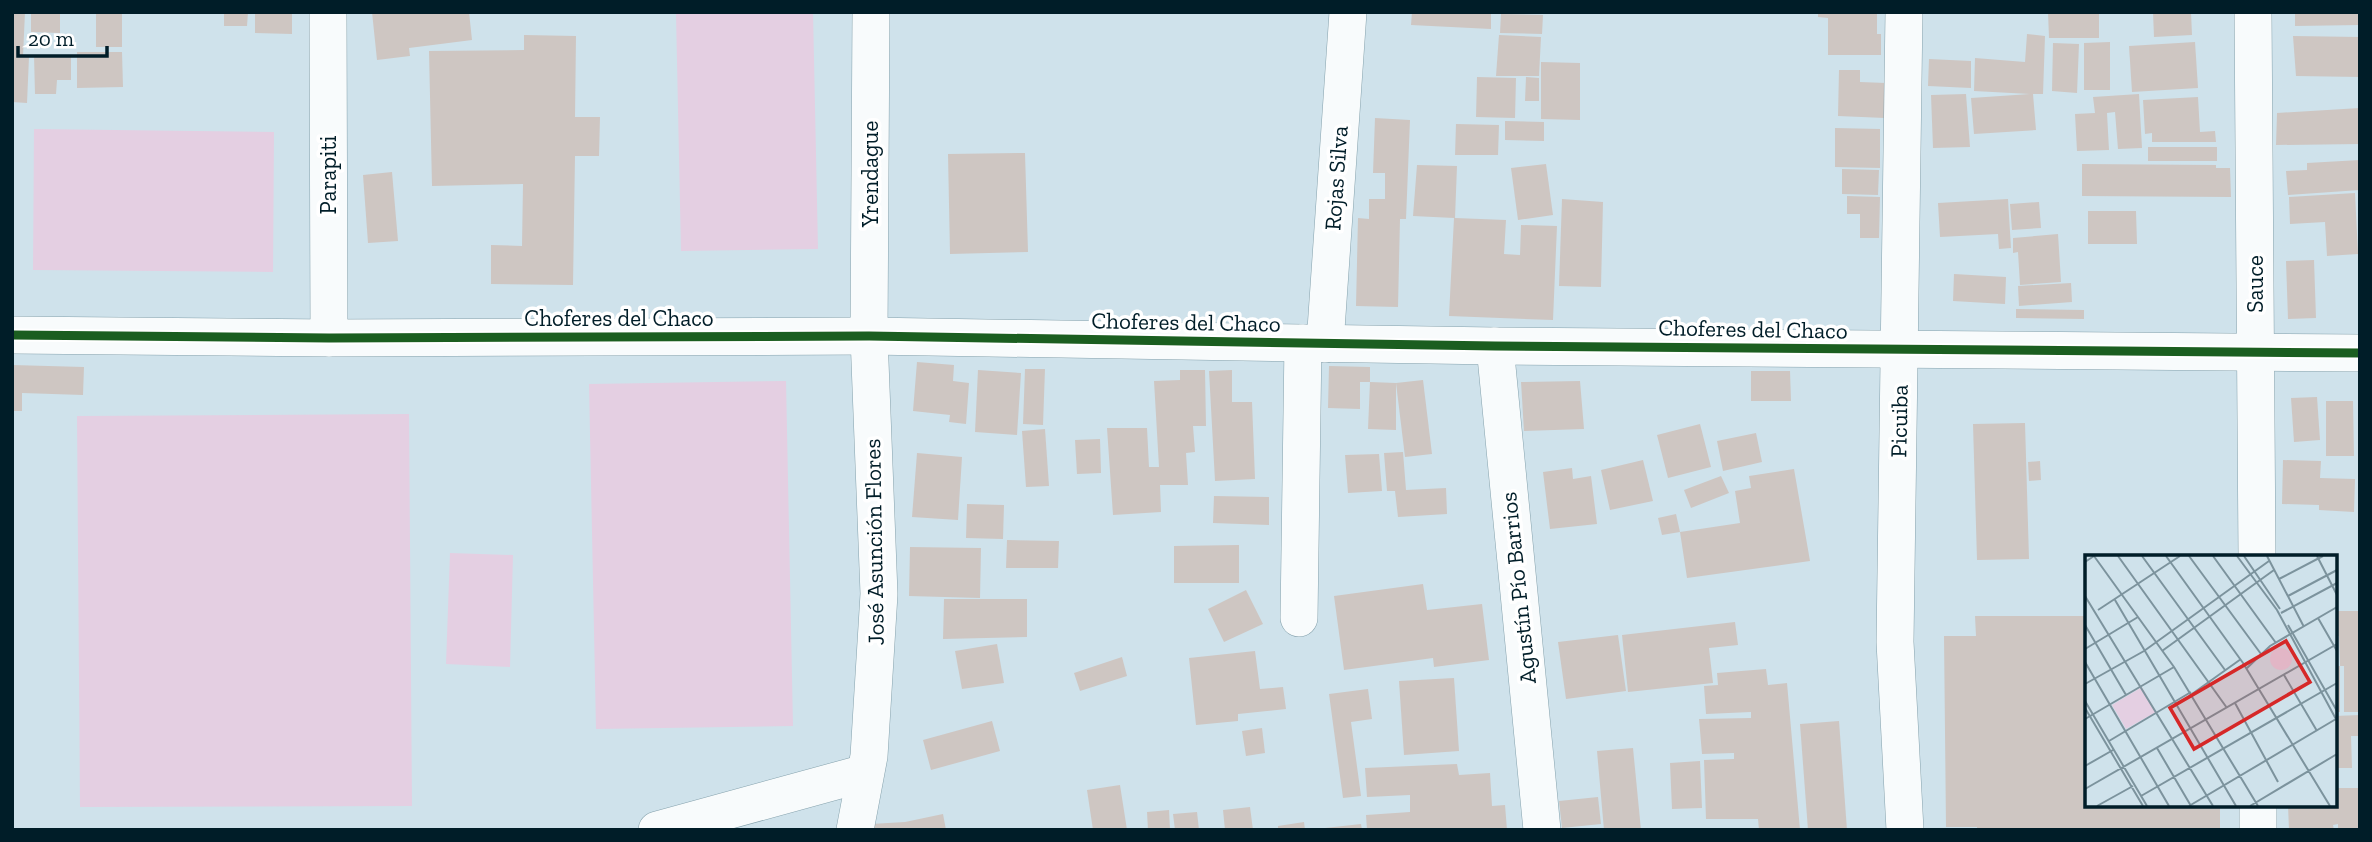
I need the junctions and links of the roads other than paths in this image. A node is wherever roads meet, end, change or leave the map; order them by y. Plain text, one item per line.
1 (328, 12) edge
2 (871, 12) edge
3 (1348, 12) edge
4 (1904, 12) edge
5 (2253, 12) edge
6 (12, 335) edge
7 (869, 336) junction
8 (329, 338) junction
9 (1314, 343) junction
10 (1495, 346) junction
11 (1900, 349) junction
12 (2256, 352) junction
13 (2360, 353) edge
14 (2257, 555) edge
15 (1299, 618) dead end
16 (865, 773) junction
17 (2258, 807) edge
18 (657, 830) edge
19 (855, 830) edge
20 (1542, 830) edge
21 (1905, 830) edge
22 (2258, 830) edge

1 - 8 street, Parapiti
2 - 7 street, Yrendague
3 - 9 street, Rojas Silva
4 - 11 street, Picuiba
5 - 12 street, Sauce
6 - 8 street, Choferes del Chaco
7 - 8 street, Choferes del Chaco
7 - 9 street, Choferes del Chaco
7 - 16 street, José Asunción Flores
9 - 10 street, Choferes del Chaco
9 - 15 street, Rojas Silva
10 - 11 street, Choferes del Chaco
10 - 20 street, Agustín Pío Barrios
11 - 12 street, Choferes del Chaco
11 - 21 street, Picuiba
12 - 13 street, Choferes del Chaco
12 - 14 street, Sauce
16 - 18 street
16 - 19 street, José Asunción Flores
17 - 22 street

